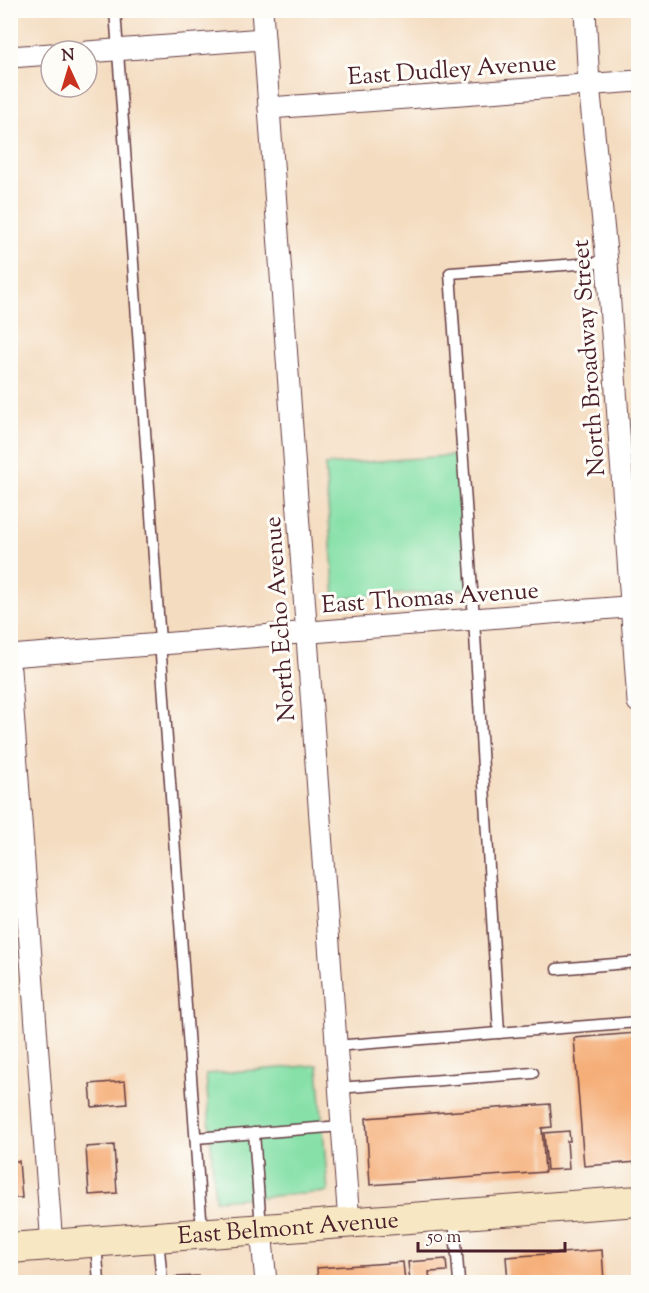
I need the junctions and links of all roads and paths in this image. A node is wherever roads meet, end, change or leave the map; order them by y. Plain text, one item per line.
1 (115, 10) edge
2 (262, 10) edge
3 (585, 10) edge
4 (264, 39) junction
5 (117, 50) junction
6 (99, 51) edge
7 (39, 55) edge
8 (10, 57) edge
9 (639, 81) edge
10 (589, 84) junction
11 (269, 108) junction
12 (607, 262) junction
13 (635, 606) edge
14 (474, 619) junction
15 (305, 632) junction
16 (161, 645) junction
17 (10, 656) edge
18 (10, 670) edge
19 (639, 702) edge
20 (639, 962) edge
21 (557, 969) dead end
22 (639, 1022) edge
23 (499, 1033) junction
24 (335, 1046) junction
25 (533, 1073) dead end
26 (338, 1088) junction
27 (341, 1126) junction
28 (254, 1133) junction
29 (196, 1138) junction
30 (639, 1201) edge
31 (454, 1215) junction
32 (349, 1223) junction
33 (261, 1230) junction
34 (203, 1234) junction
35 (158, 1238) junction
36 (96, 1243) junction
37 (52, 1246) junction
38 (10, 1248) edge
39 (99, 1282) edge
40 (162, 1282) edge
41 (266, 1282) edge
42 (459, 1282) edge

1 - 5 lane
2 - 4 street, North Echo Avenue
3 - 10 street, North Broadway Street
4 - 5 street
4 - 11 street, North Echo Avenue
5 - 6 street
5 - 16 lane
7 - 8 street
9 - 10 street, East Dudley Avenue
10 - 11 street, East Dudley Avenue
10 - 12 street, North Broadway Street
11 - 15 street, North Echo Avenue
12 - 13 street, North Broadway Street
12 - 14 lane
13 - 14 street, East Thomas Avenue
13 - 19 street, North Broadway Street
14 - 15 street, East Thomas Avenue
14 - 23 lane
15 - 16 street, East Thomas Avenue
15 - 24 street, North Echo Avenue
16 - 17 street, East Thomas Avenue
16 - 29 lane
18 - 37 street
20 - 21 lane
22 - 23 lane
23 - 24 lane
24 - 26 street, North Echo Avenue
25 - 26 lane
26 - 27 street, North Echo Avenue
27 - 28 lane
27 - 32 street, North Echo Avenue
28 - 29 lane
28 - 33 lane
29 - 34 lane
30 - 31 main road, East Belmont Avenue
31 - 32 main road, East Belmont Avenue
31 - 42 lane
32 - 33 main road, East Belmont Avenue
33 - 34 main road, East Belmont Avenue
33 - 41 street
34 - 35 main road, East Belmont Avenue
35 - 36 main road, East Belmont Avenue
35 - 40 lane
36 - 37 main road, East Belmont Avenue
36 - 39 lane
37 - 38 main road, East Belmont Avenue

